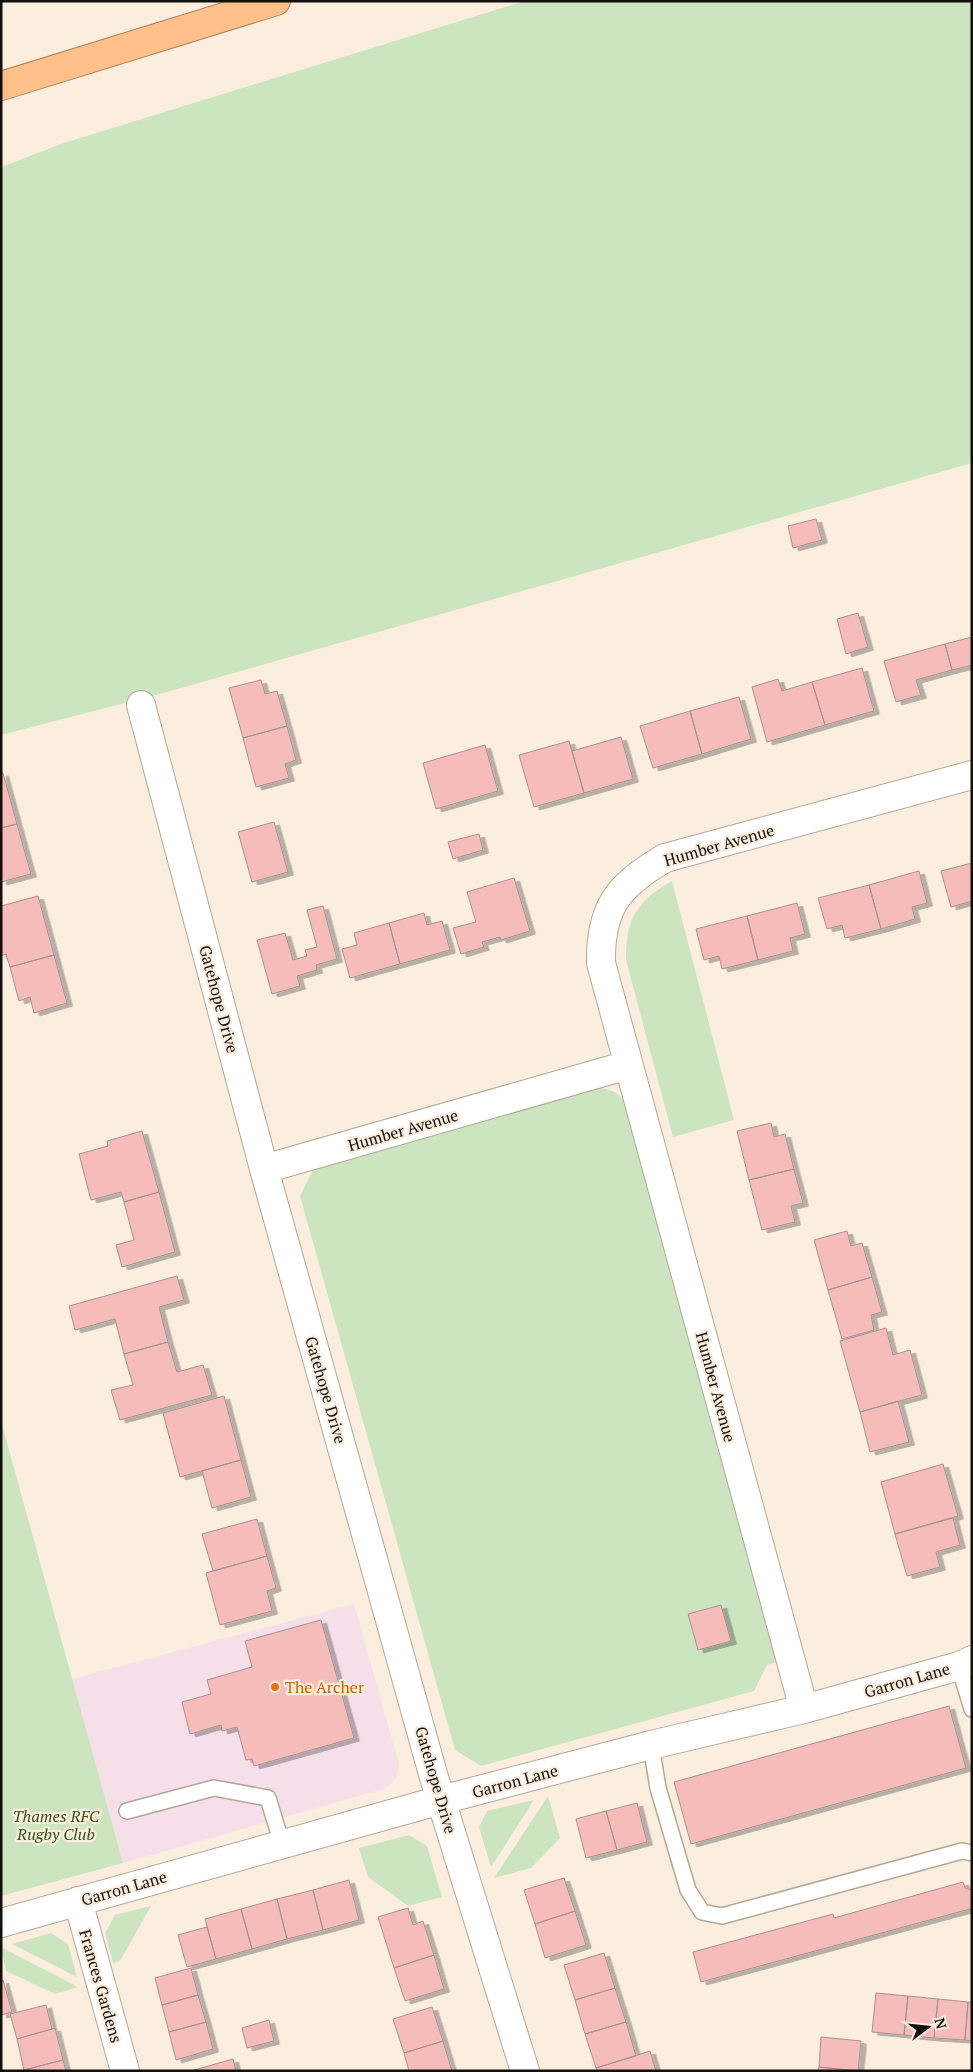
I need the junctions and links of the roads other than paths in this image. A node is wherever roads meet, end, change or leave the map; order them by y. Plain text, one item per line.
1 (276, 1) edge
2 (1, 86) edge
3 (141, 705) dead end
4 (972, 775) edge
5 (628, 1065) junction
6 (264, 1170) junction
7 (965, 1663) edge
8 (804, 1709) junction
9 (972, 1709) edge
10 (650, 1745) junction
11 (441, 1800) junction
12 (128, 1811) dead end
13 (282, 1844) junction
14 (972, 1854) edge
15 (78, 1901) junction
16 (1, 1923) edge
17 (125, 2071) edge
18 (526, 2071) edge

1 - 2 highway
3 - 6 street, Gatehope Drive
4 - 5 street, Humber Avenue
5 - 6 street, Humber Avenue
5 - 8 street, Humber Avenue
6 - 11 street, Gatehope Drive
7 - 8 street, Garron Lane
7 - 9 lane
8 - 10 street, Garron Lane
10 - 11 street, Garron Lane
10 - 14 lane
11 - 13 street, Garron Lane
11 - 18 street, Gatehope Drive
12 - 13 lane
13 - 15 street, Garron Lane
15 - 16 street, Garron Lane
15 - 17 street, Frances Gardens

